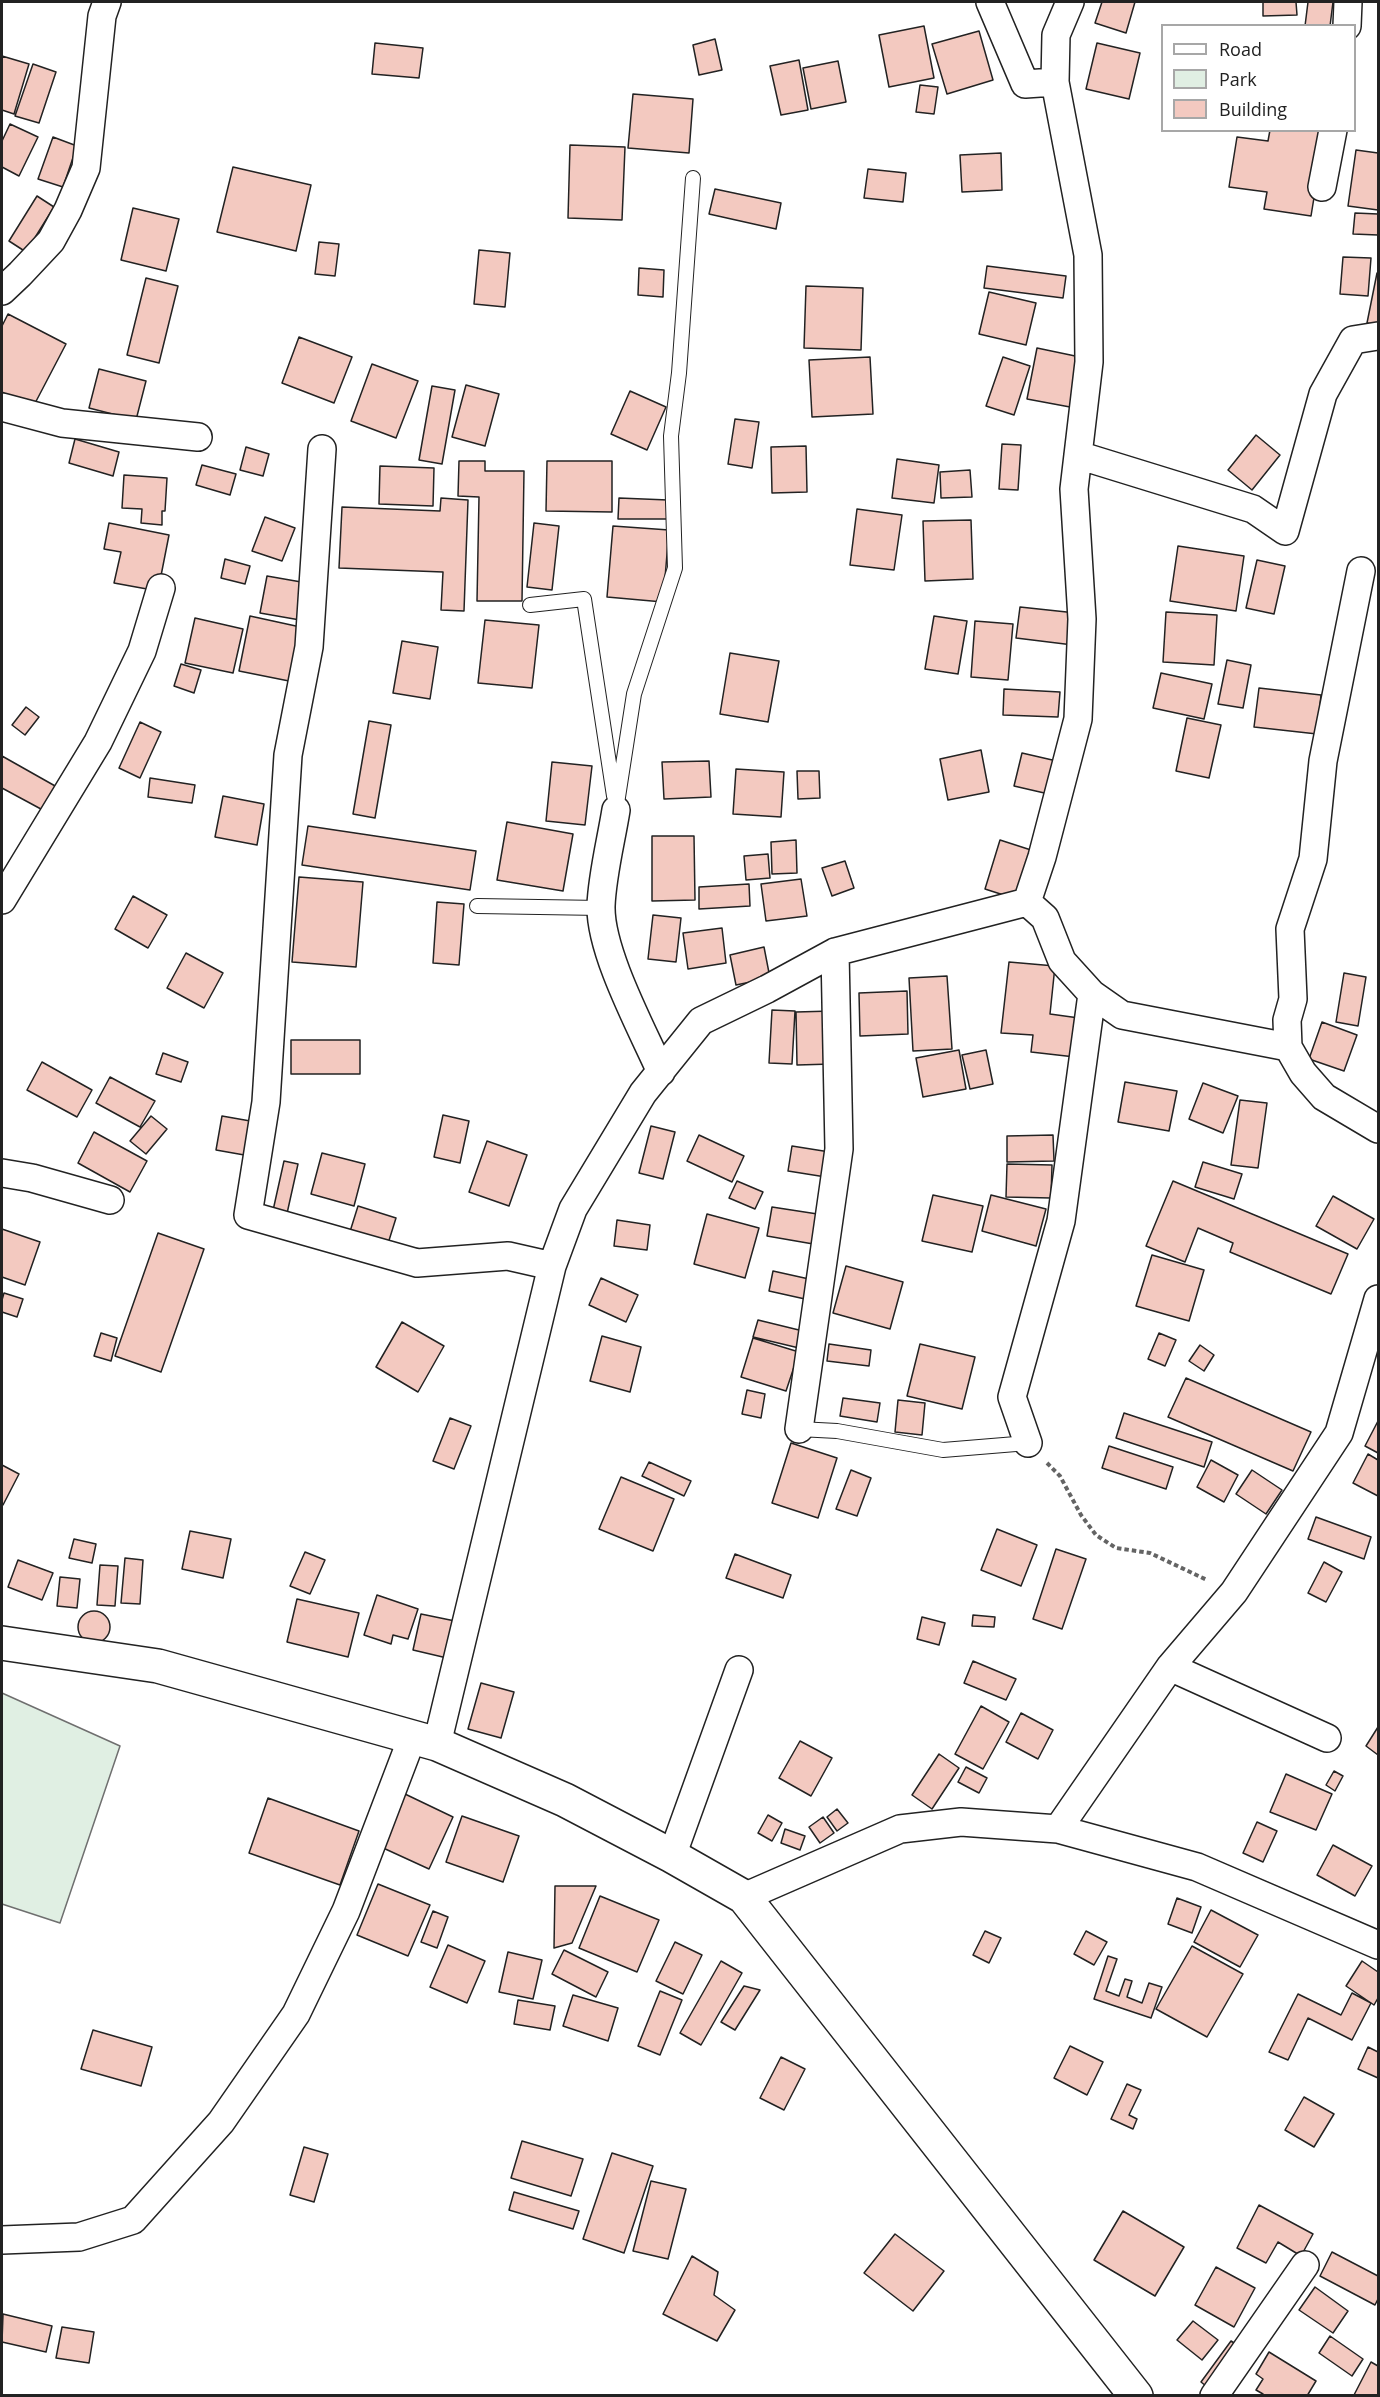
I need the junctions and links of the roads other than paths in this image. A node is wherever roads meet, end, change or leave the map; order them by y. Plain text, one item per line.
1 (107, 2) edge
2 (990, 2) edge
3 (1070, 2) edge
4 (1348, 2) edge
5 (1347, 24) edge
6 (1055, 82) junction
7 (1333, 132) edge
8 (693, 178) dead end
9 (1323, 187) dead end
10 (2, 291) edge
11 (1378, 336) edge
12 (2, 407) edge
13 (198, 437) dead end
14 (322, 448) dead end
15 (1078, 455) junction
16 (1361, 571) dead end
17 (161, 588) dead end
18 (530, 605) dead end
19 (616, 810) junction
20 (2, 900) edge
21 (1027, 902) junction
22 (477, 906) dead end
23 (601, 908) junction
24 (835, 952) junction
25 (1092, 994) junction
26 (1288, 1047) junction
27 (661, 1072) junction
28 (1378, 1129) edge
29 (2, 1173) edge
30 (110, 1200) dead end
31 (552, 1266) junction
32 (1378, 1299) edge
33 (799, 1429) joint
34 (1028, 1443) joint
35 (2, 1643) edge
36 (1170, 1667) junction
37 (739, 1670) dead end
38 (1327, 1738) dead end
39 (424, 1741) junction
40 (1058, 1829) junction
41 (672, 1856) junction
42 (744, 1897) junction
43 (1378, 1944) edge
44 (2, 2240) edge
45 (1305, 2265) dead end
46 (1136, 2396) edge
47 (1214, 2396) edge

1 - 10 street
2 - 6 street
3 - 6 street
4 - 5 street
6 - 15 street
7 - 9 street
8 - 19 lane
11 - 15 street
12 - 13 street
14 - 31 street
15 - 21 street
16 - 26 street
17 - 20 street
18 - 19 lane
19 - 23 street
21 - 24 street
21 - 25 street
22 - 23 lane
23 - 27 street
24 - 27 street
24 - 33 street
25 - 26 street
25 - 34 street
26 - 28 street
27 - 31 street
29 - 30 street
31 - 39 street
32 - 36 street
33 - 34 lane
35 - 39 street
36 - 38 street
36 - 40 street
37 - 41 street
39 - 41 street
39 - 44 street
40 - 42 street
40 - 43 street
41 - 42 street
42 - 46 street
45 - 47 street

